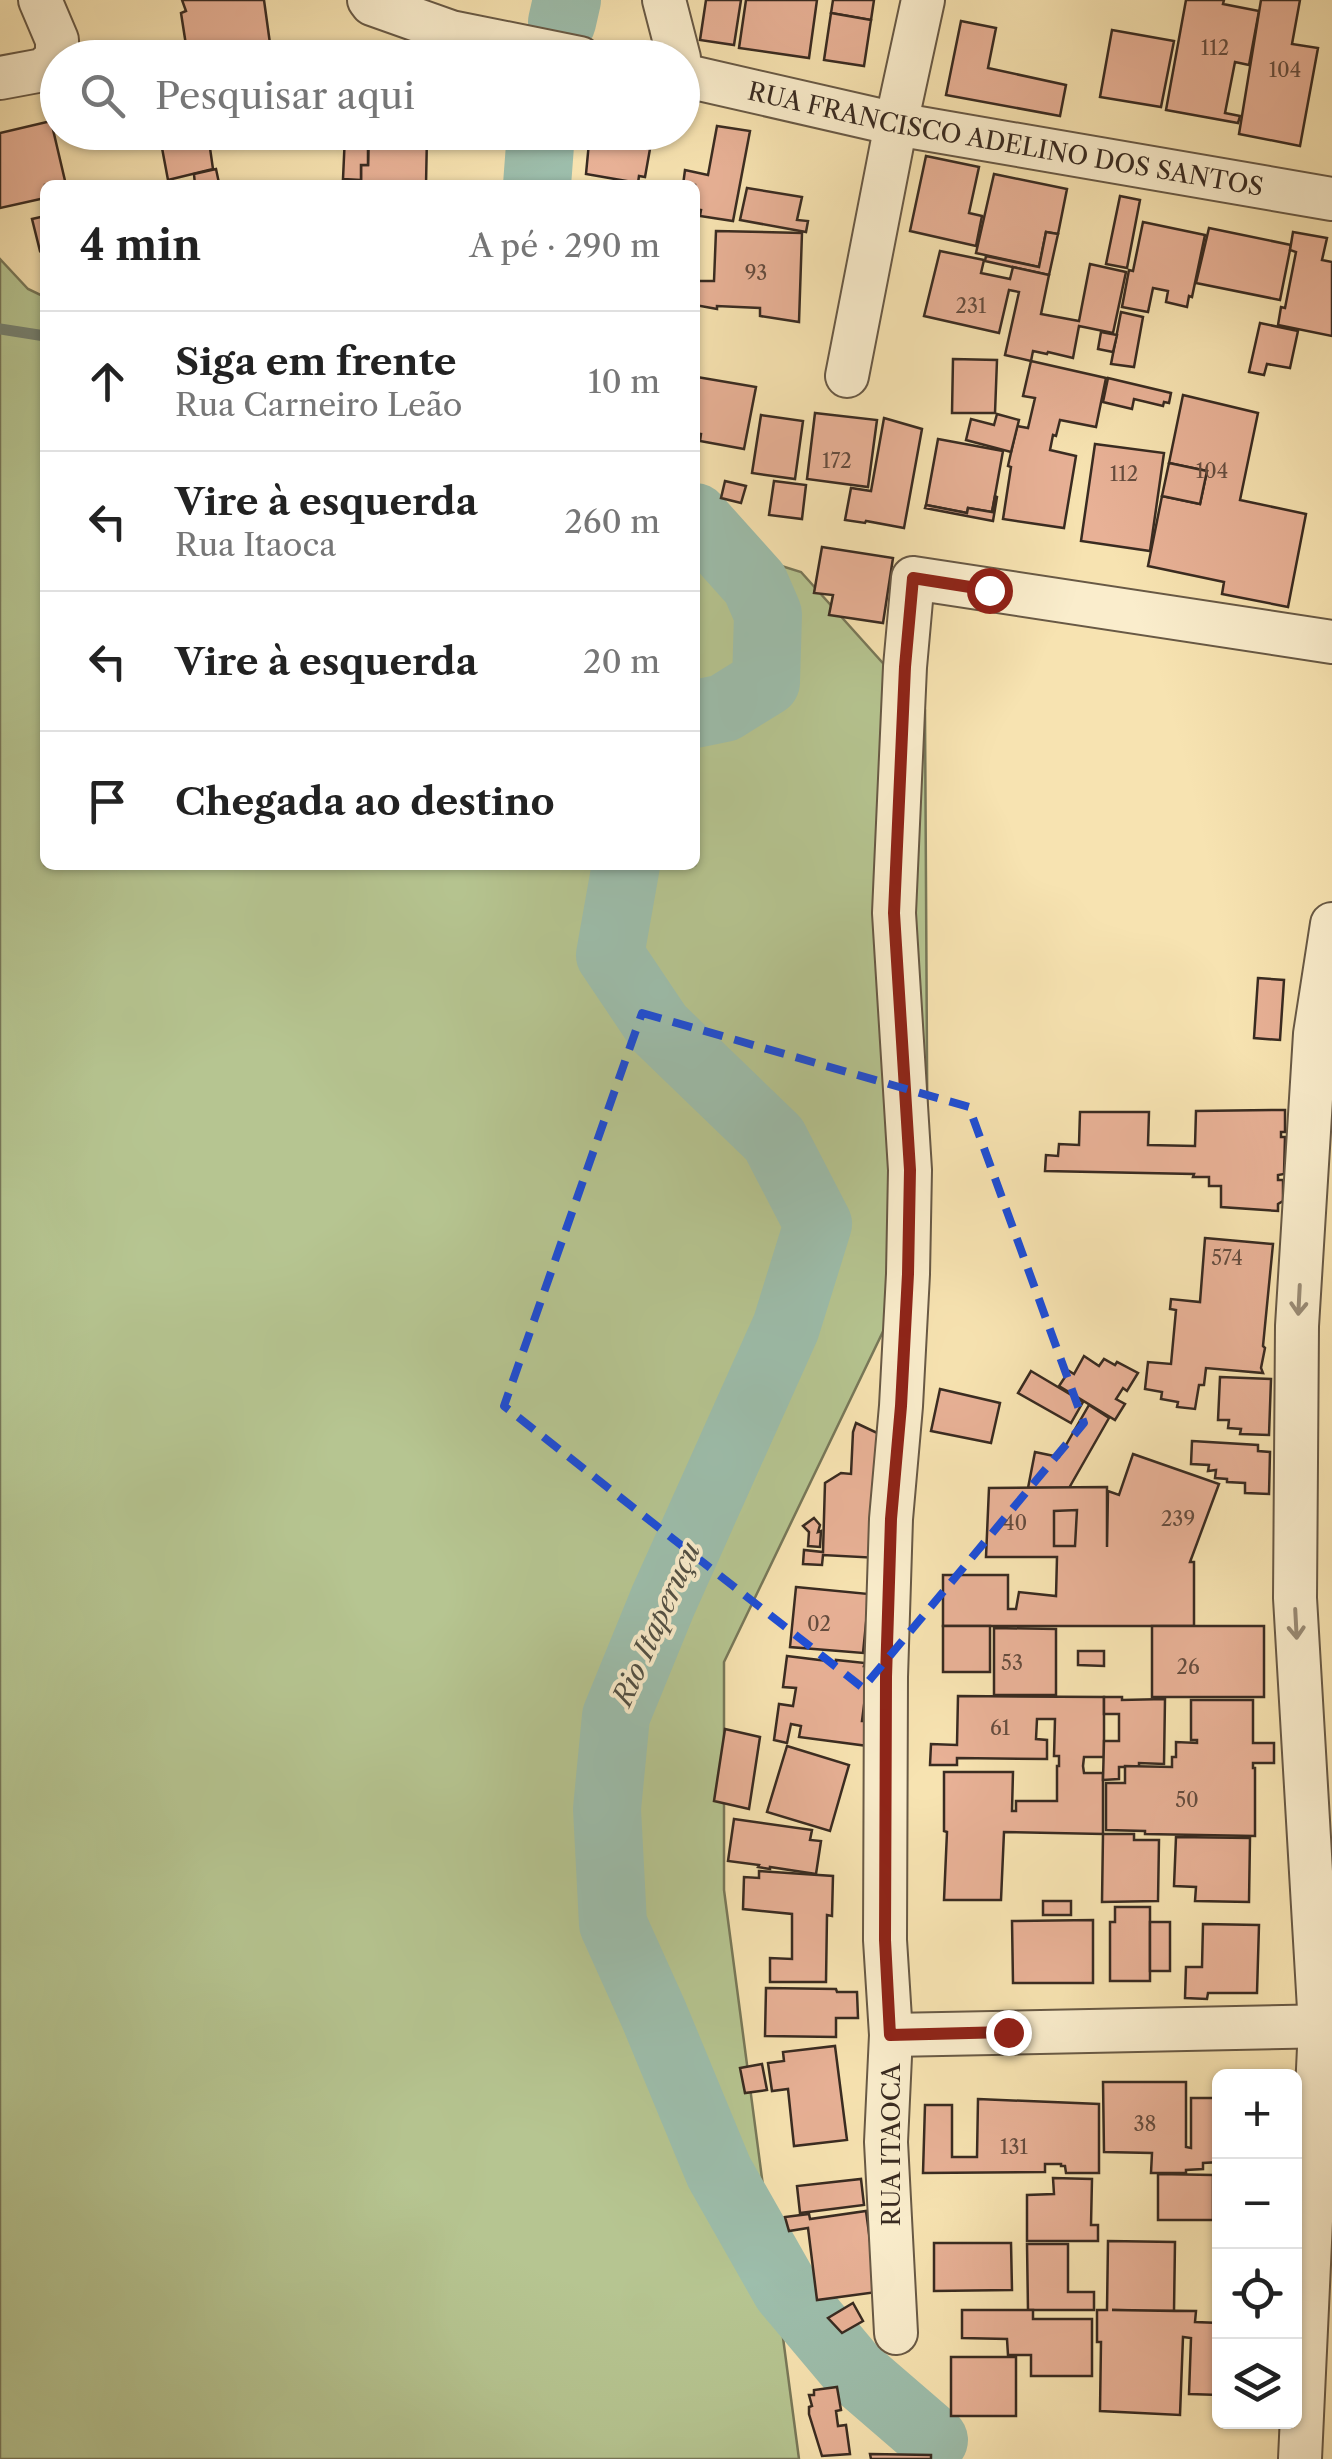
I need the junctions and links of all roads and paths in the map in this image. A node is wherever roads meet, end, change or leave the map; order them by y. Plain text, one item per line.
1 (40, 0) edge
2 (369, 0) edge
3 (664, 0) edge
4 (923, 0) edge
5 (57, 40) edge
6 (491, 40) edge
7 (674, 40) edge
8 (40, 71) edge
9 (0, 78) edge
10 (700, 78) edge
11 (896, 124) junction
12 (1332, 199) edge
13 (847, 376) dead end
14 (1332, 642) edge
15 (1332, 924) edge
16 (1326, 2026) edge
17 (890, 2035) junction
18 (896, 2333) dead end
19 (1300, 2459) edge

1 - 5 street
2 - 6 street
3 - 7 street
4 - 11 street
8 - 9 street
10 - 11 street, RUA FRANCISCO ADELINO DOS SANTOS
11 - 12 street, RUA FRANCISCO ADELINO DOS SANTOS
11 - 13 street
14 - 17 street, RUA ITAOCA
15 -> 16 street
16 - 17 street
16 - 19 street
17 - 18 street, RUA ITAOCA

